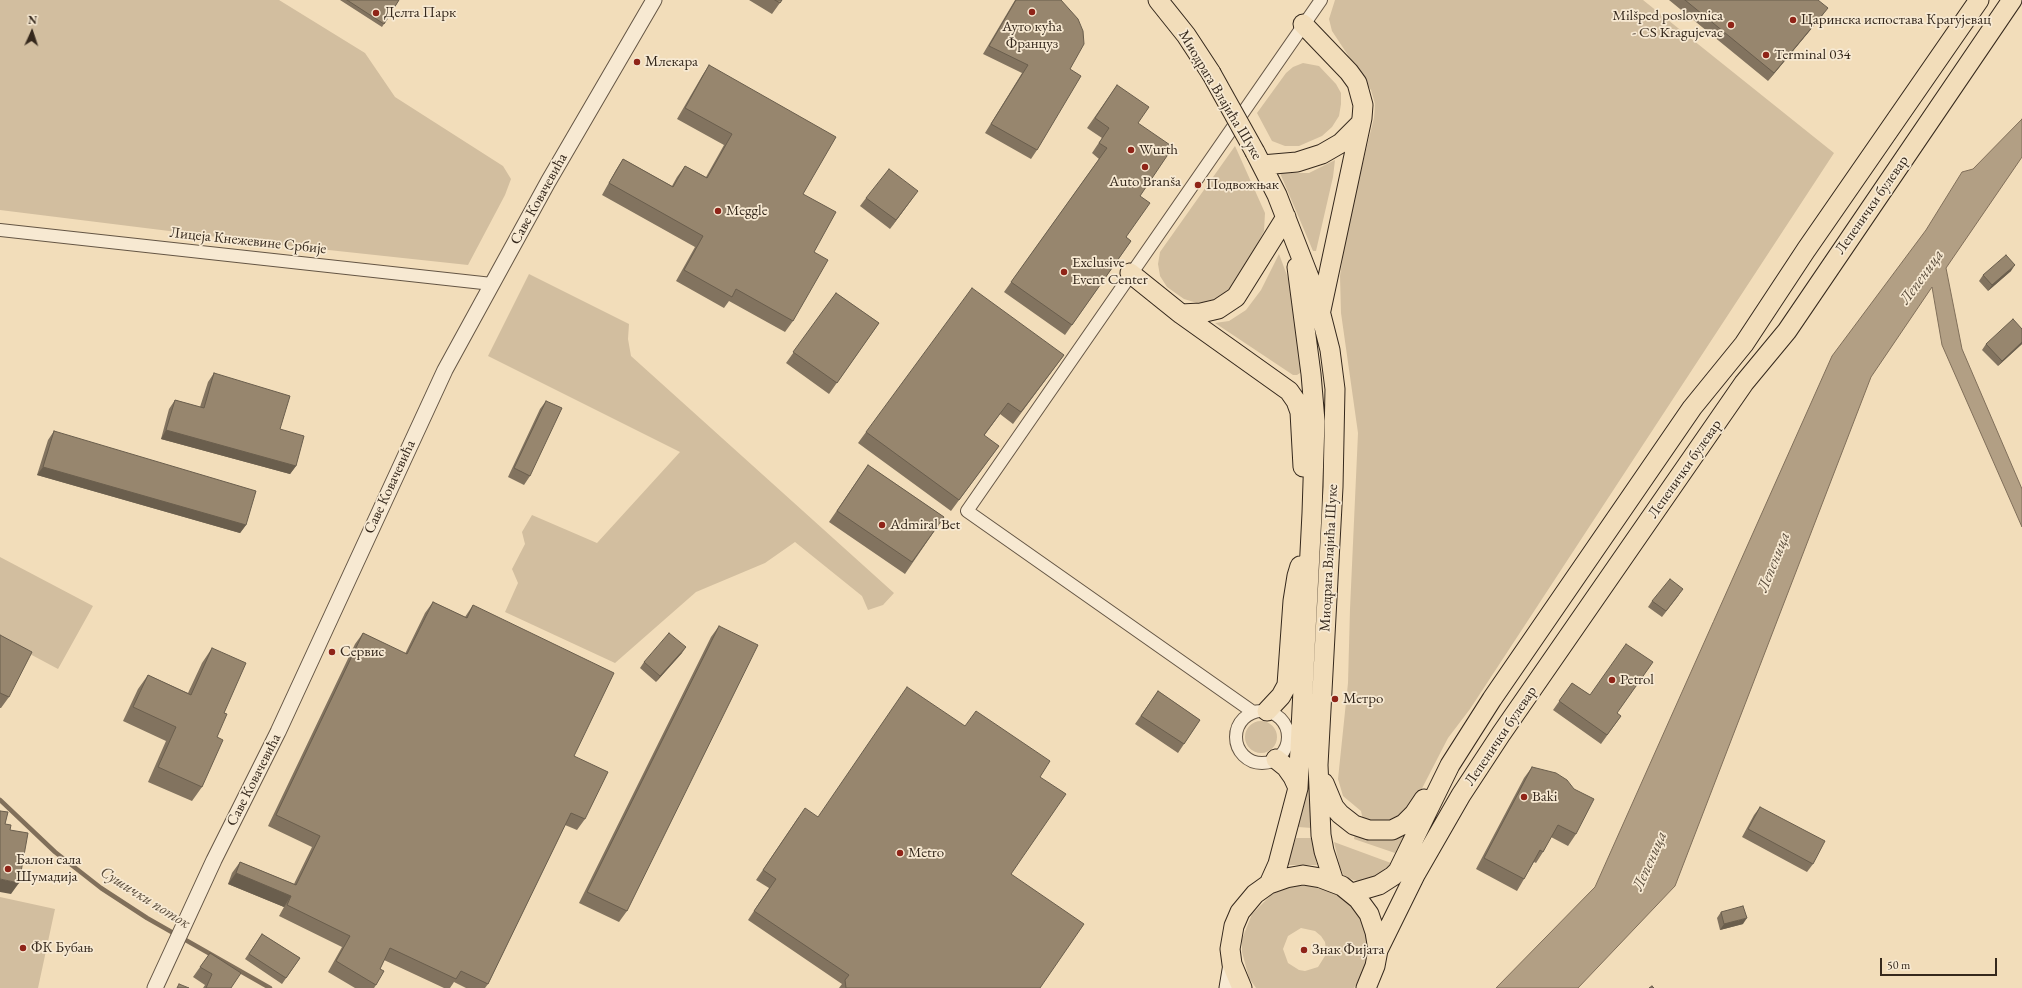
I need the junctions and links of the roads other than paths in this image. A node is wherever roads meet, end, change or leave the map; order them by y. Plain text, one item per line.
1 (654, 0) edge
2 (1158, 0) edge
3 (1321, 0) edge
4 (1979, 0) edge
5 (2012, 0) edge
6 (1303, 24) junction
7 (1361, 123) junction
8 (1259, 159) junction
9 (1286, 217) junction
10 (0, 230) edge
11 (1293, 238) junction
12 (1130, 273) junction
13 (492, 284) junction
14 (1321, 312) junction
15 (1181, 314) junction
16 (1312, 513) junction
17 (1310, 541) junction
18 (1260, 711) junction
19 (1276, 759) junction
20 (1318, 765) junction
21 (1450, 765) junction
22 (1298, 788) junction
23 (1334, 882) junction
24 (1269, 884) junction
25 (1352, 893) junction
26 (1378, 950) junction
27 (1232, 964) junction
28 (155, 988) edge
29 (1228, 988) edge
30 (1242, 988) edge
31 (1366, 988) edge

1 - 13 street, Саве Ковачевића
2 - 8 main road, Миодрага Влајића Шуке, bridge
3 - 6 street
4 - 21 main road, Лепенички булевар
5 - 26 main road, Лепенички булевар
6 - 7 main road
6 - 12 street
7 - 8 main road
7 - 14 main road
8 - 9 main road, Миодрага Влајића Шуке
9 - 11 main road, Миодрага Влајића Шуке
9 - 15 main road
10 - 13 street, Лицеја Кнежевине Србије
11 - 14 main road, Миодрага Влајића Шуке
11 - 16 main road, Миодрага Влајића Шуке
12 - 15 main road
12 - 18 street
13 - 28 street, Саве Ковачевића
14 - 20 main road, Миодрага Влајића Шуке
15 - 16 main road
16 - 17 main road, Миодрага Влајића Шуке
17 - 18 main road
17 - 22 main road, Миодрага Влајића Шуке
18 - 19 street
18 - 19 street
19 - 22 main road
20 - 21 main road
20 - 23 main road, Миодрага Влајића Шуке
21 - 25 main road, Лепенички булевар
22 - 24 main road, Миодрага Влајића Шуке
23 - 24 main road
23 - 25 main road
24 - 27 main road
25 - 26 main road
26 - 31 main road
27 - 29 main road
27 - 30 main road

